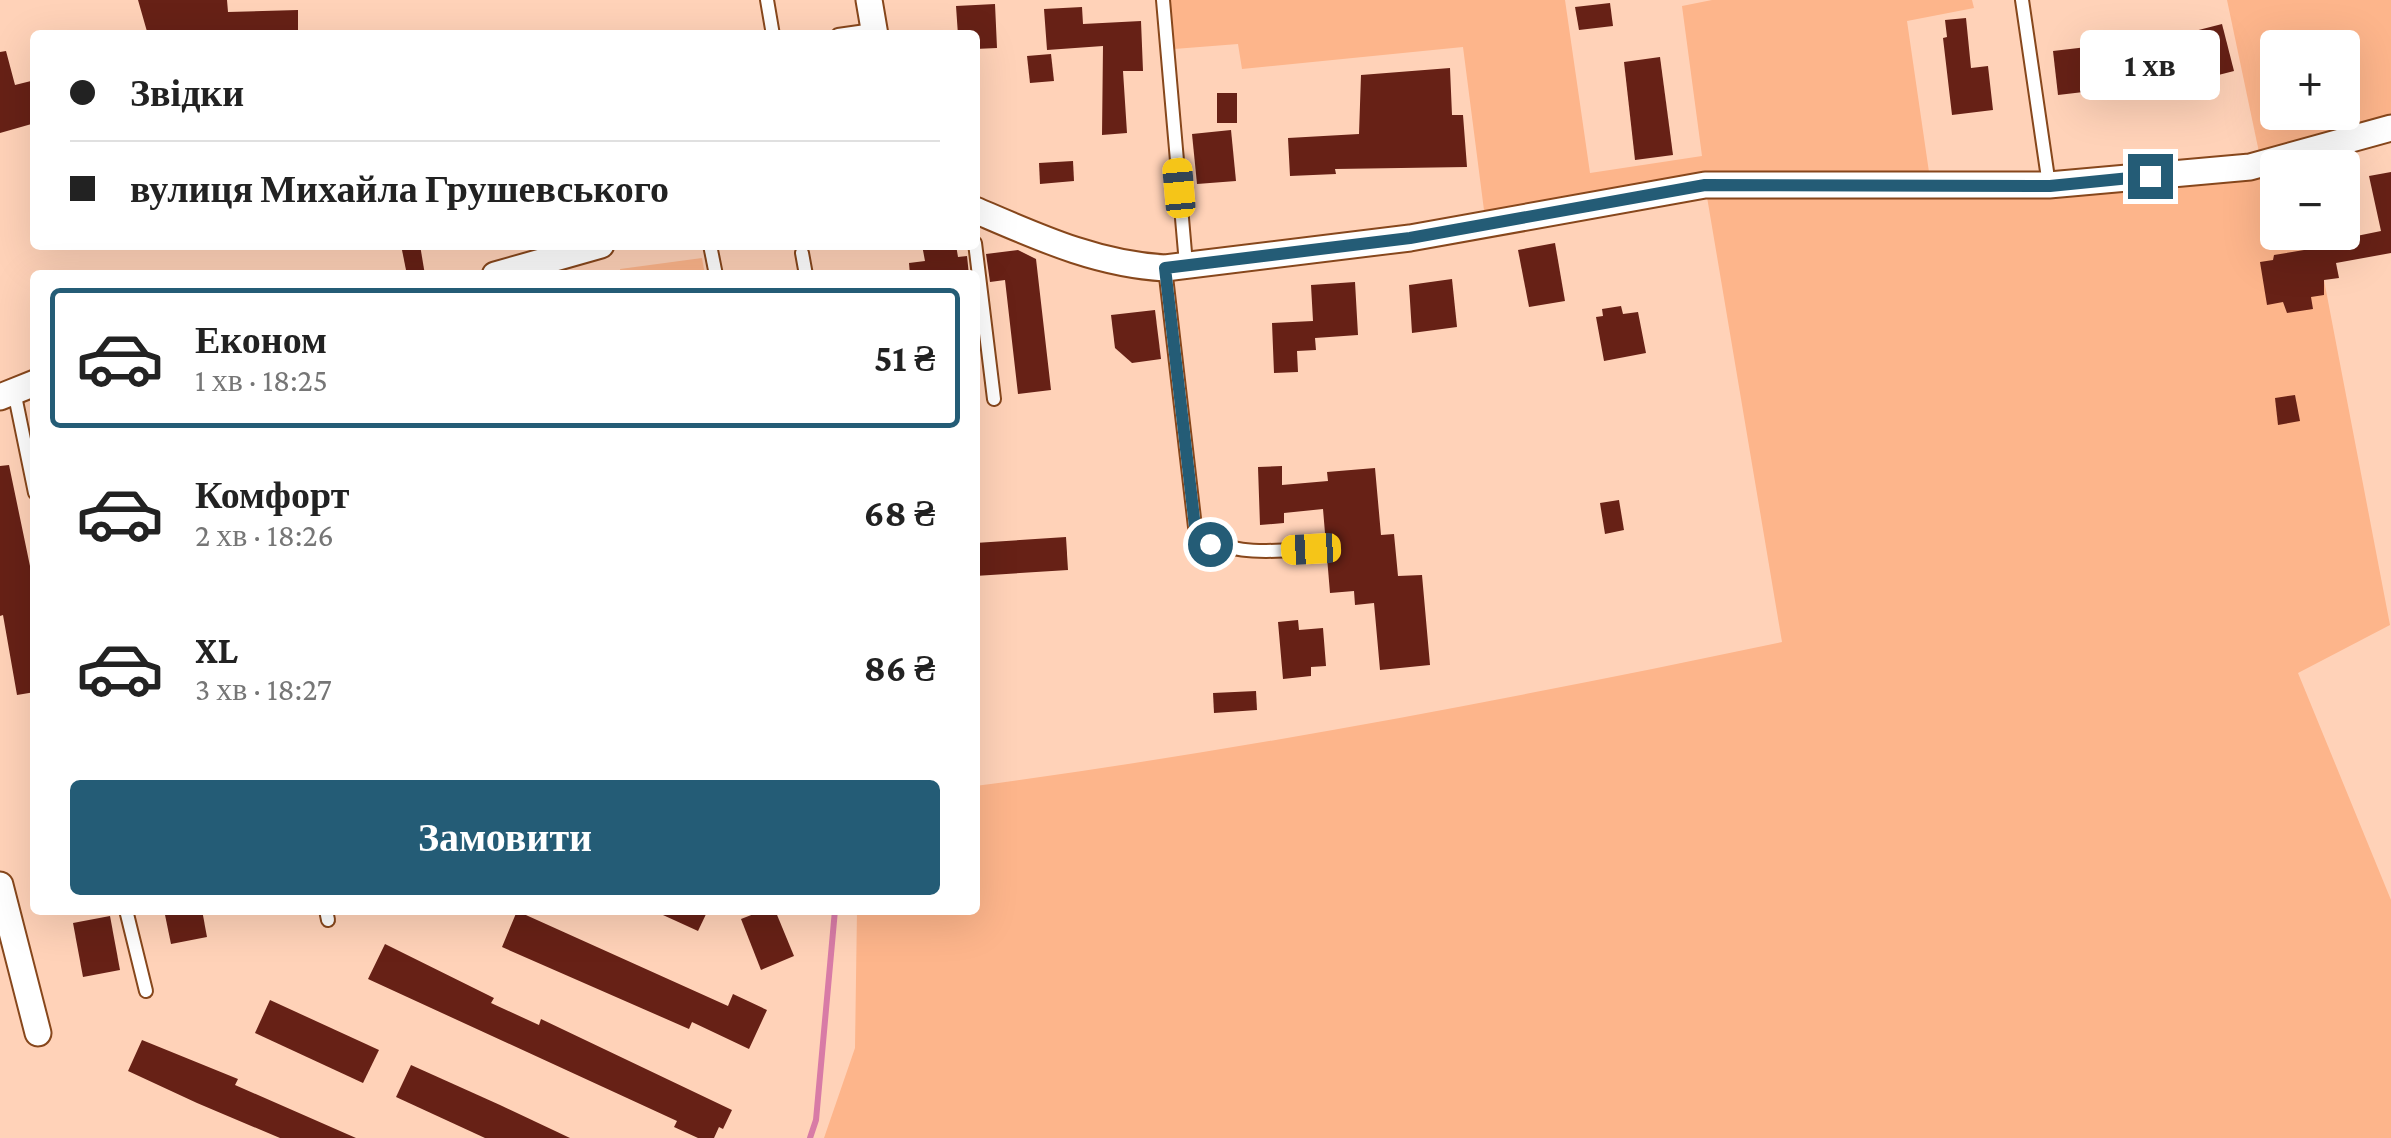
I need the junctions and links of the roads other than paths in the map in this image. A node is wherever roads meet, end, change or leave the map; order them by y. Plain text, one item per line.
1 (767, 0) edge
2 (869, 0) edge
3 (1163, 0) edge
4 (2022, 0) edge
5 (772, 30) edge
6 (874, 30) edge
7 (2391, 128) edge
8 (2050, 186) junction
9 (980, 212) edge
10 (584, 250) edge
11 (802, 253) dead end
12 (1175, 266) junction
13 (517, 270) edge
14 (805, 270) edge
15 (980, 284) edge
16 (16, 390) edge
17 (994, 399) dead end
18 (30, 466) edge
19 (1311, 549) dead end
20 (0, 885) edge
21 (127, 915) edge
22 (146, 992) dead end
23 (38, 1033) dead end

1 - 5 lane
2 - 6 street
3 - 12 lane
4 - 8 lane
7 - 8 street
8 - 12 street
9 - 12 street
10 - 13 street
11 - 14 lane
12 - 19 lane
15 - 17 lane
16 - 18 lane
20 - 23 street
21 - 22 lane

